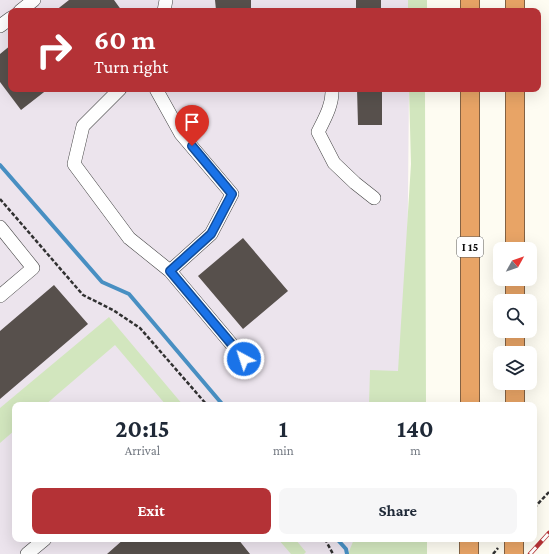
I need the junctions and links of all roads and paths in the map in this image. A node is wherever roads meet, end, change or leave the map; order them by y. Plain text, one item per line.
1 (34, 0) edge
2 (24, 8) edge
3 (117, 92) edge
4 (158, 92) edge
5 (332, 92) edge
6 (470, 92) edge
7 (515, 92) edge
8 (374, 198) dead end
9 (0, 199) edge
10 (0, 227) edge
11 (515, 242) edge
12 (170, 271) junction
13 (0, 296) edge
14 (244, 359) dead end
15 (514, 390) edge
16 (204, 402) edge
17 (470, 402) edge
18 (514, 402) edge
19 (549, 492) edge
20 (537, 505) edge
21 (41, 542) edge
22 (327, 542) edge
23 (514, 542) edge
24 (27, 554) edge
25 (333, 554) edge
26 (514, 554) edge

1 - 2 lane
3 - 12 lane
4 - 12 lane
5 - 8 lane
6 - 17 highway, I 15
7 - 11 highway
9 - 16 path
10 - 13 lane
12 - 14 lane
15 - 18 highway
19 - 20 path
21 - 24 lane
22 - 25 path
23 - 26 highway

